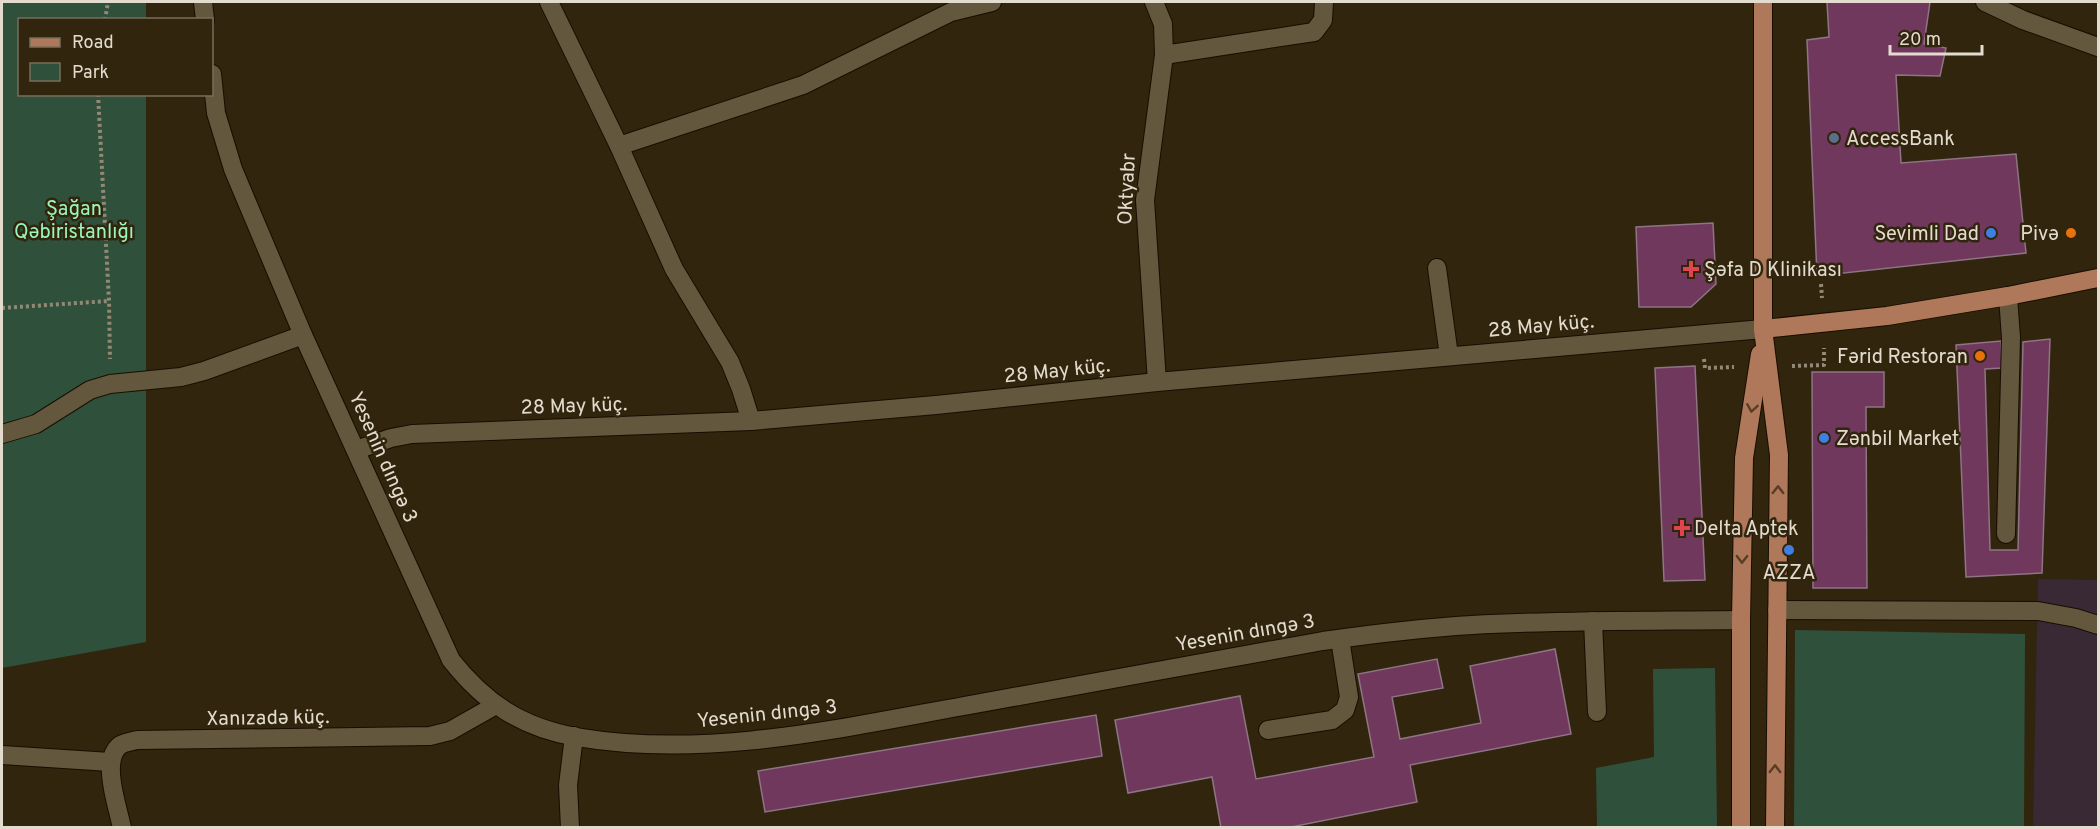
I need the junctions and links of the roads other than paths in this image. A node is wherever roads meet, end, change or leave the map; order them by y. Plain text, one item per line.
1 (203, 2) edge
2 (549, 2) edge
3 (992, 2) edge
4 (1154, 2) edge
5 (1324, 2) edge
6 (1763, 2) edge
7 (1985, 2) edge
8 (205, 18) edge
9 (2098, 47) edge
10 (1164, 55) junction
11 (213, 84) edge
12 (619, 146) junction
13 (1437, 268) dead end
14 (2098, 278) edge
15 (2008, 296) junction
16 (1764, 329) junction
17 (303, 335) junction
18 (1449, 356) junction
19 (1157, 382) junction
20 (751, 421) junction
21 (2, 434) edge
22 (356, 450) junction
23 (2006, 534) dead end
24 (1776, 610) junction
25 (1593, 621) junction
26 (1741, 621) junction
27 (2098, 625) edge
28 (1340, 639) junction
29 (496, 705) junction
30 (1597, 712) dead end
31 (1268, 730) dead end
32 (574, 736) junction
33 (2, 755) edge
34 (110, 762) junction
35 (122, 828) edge
36 (570, 828) edge
37 (1742, 828) edge
38 (1775, 828) edge

1 - 8 street
2 - 12 street
3 - 12 street
4 - 10 street, Oktyabr
5 - 10 street
6 - 16 main road
7 - 9 street
10 - 19 street, Oktyabr
11 - 17 street, Yesenin dıngə 3
12 - 20 street
13 - 18 street
14 - 15 main road
15 - 16 main road
15 - 23 street
16 - 18 street, 28 May küç.
24 -> 16 main road
16 -> 26 main road
17 - 21 street
17 - 22 street, Yesenin dıngə 3
18 - 19 street, 28 May küç.
19 - 20 street, 28 May küç.
20 - 22 street, 28 May küç.
22 - 29 street, Yesenin dıngə 3
24 - 27 street
38 -> 24 main road
25 - 26 street, Yesenin dıngə 3
25 - 28 street, Yesenin dıngə 3
25 - 30 street
26 - 37 main road
28 - 31 street
28 - 32 street, Yesenin dıngə 3
29 - 32 street, Yesenin dıngə 3
29 - 34 street, Xanızadə küç.
32 - 36 street
33 - 34 street
34 - 35 street

